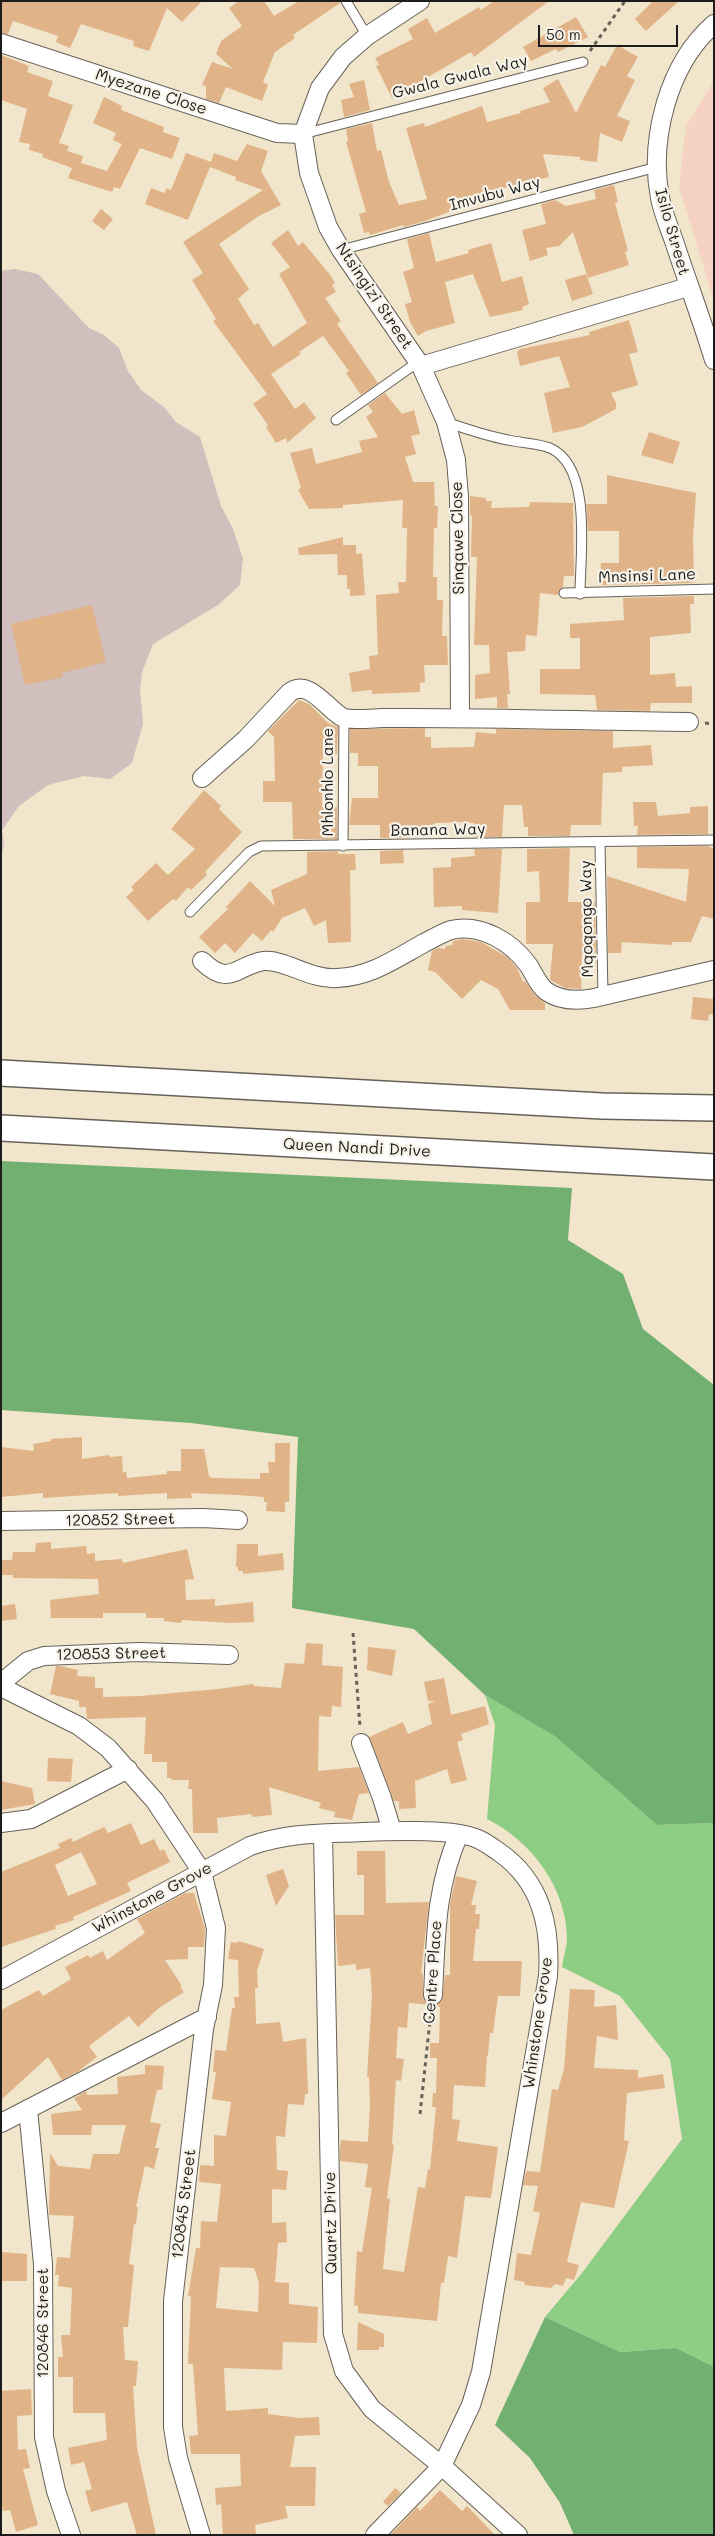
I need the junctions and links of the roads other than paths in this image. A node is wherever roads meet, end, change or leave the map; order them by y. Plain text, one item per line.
1 (346, 1) edge
2 (420, 1) edge
3 (714, 24) edge
4 (367, 36) junction
5 (1, 43) edge
6 (583, 62) road end
7 (302, 134) junction
8 (656, 167) junction
9 (341, 250) junction
10 (688, 287) junction
11 (714, 360) edge
12 (420, 364) junction
13 (336, 420) dead end
14 (446, 422) junction
15 (714, 589) edge
16 (564, 593) dead end
17 (580, 594) junction
18 (344, 718) junction
19 (460, 718) junction
20 (689, 722) dead end
21 (202, 778) dead end
22 (714, 840) edge
23 (600, 843) junction
24 (343, 846) junction
25 (190, 912) dead end
26 (202, 961) dead end
27 (714, 970) edge
28 (604, 995) junction
29 (1, 1073) edge
30 (714, 1108) edge
31 (1, 1128) edge
32 (714, 1167) edge
33 (238, 1520) dead end
34 (1, 1522) edge
35 (229, 1655) dead end
36 (1, 1683) edge
37 (1, 1687) edge
38 (361, 1743) road end
39 (128, 1769) junction
40 (1, 1823) edge
41 (392, 1831) junction
42 (323, 1834) junction
43 (459, 1834) junction
44 (202, 1872) junction
45 (1, 1980) edge
46 (433, 1995) road end
47 (207, 2017) junction
48 (28, 2109) junction
49 (1, 2123) edge
50 (442, 2466) junction
51 (71, 2535) edge
52 (201, 2535) edge
53 (375, 2535) edge
54 (518, 2535) edge

1 - 4 lane
2 - 4 street, Ntsingizi Street
3 - 8 street, Isilo Street
4 - 7 street, Ntsingizi Street
5 - 7 street, Myezane Close
6 - 7 lane, Gwala Gwala Way
7 - 9 street, Ntsingizi Street
8 - 9 lane, Imvubu Way
8 - 10 street, Isilo Street
9 - 12 street, Ntsingizi Street
10 - 11 street, Isilo Street
10 - 12 street, Ntsingizi Street
12 - 13 lane
12 - 14 street, Sinqawe Close
14 - 17 lane, Mnsinsi Lane
14 - 19 street, Sinqawe Close
15 - 17 lane, Mnsinsi Lane
16 - 17 lane, Mnsinsi Lane
18 - 19 street
18 - 21 street
18 - 24 lane, Mhlonhlo Lane
19 - 20 street
22 - 23 lane, Banana Way
23 - 24 lane, Banana Way
23 - 28 lane, Mqoqongo Way
24 - 25 lane, Banana Way
26 - 28 street
27 - 28 street
29 - 30 main road
31 - 32 main road, Queen Nandi Drive
33 - 34 street, 120852 Street
35 - 36 street, 120853 Street
37 - 39 street, 120845 Street
38 - 41 street
39 - 40 street
39 - 44 street, 120845 Street
41 - 42 street, Whinstone Grove
41 - 43 street, Whinstone Grove
42 - 44 street, Whinstone Grove
42 - 50 street, Quartz Drive
43 - 46 street, Centre Place
43 - 50 street, Whinstone Grove
44 - 45 street, Whinstone Grove
44 - 47 street, 120845 Street
47 - 48 street
47 - 52 street, 120845 Street
48 - 49 street
48 - 51 street, 120846 Street
50 - 53 street, Whinstone Grove
50 - 54 street, Quartz Drive

